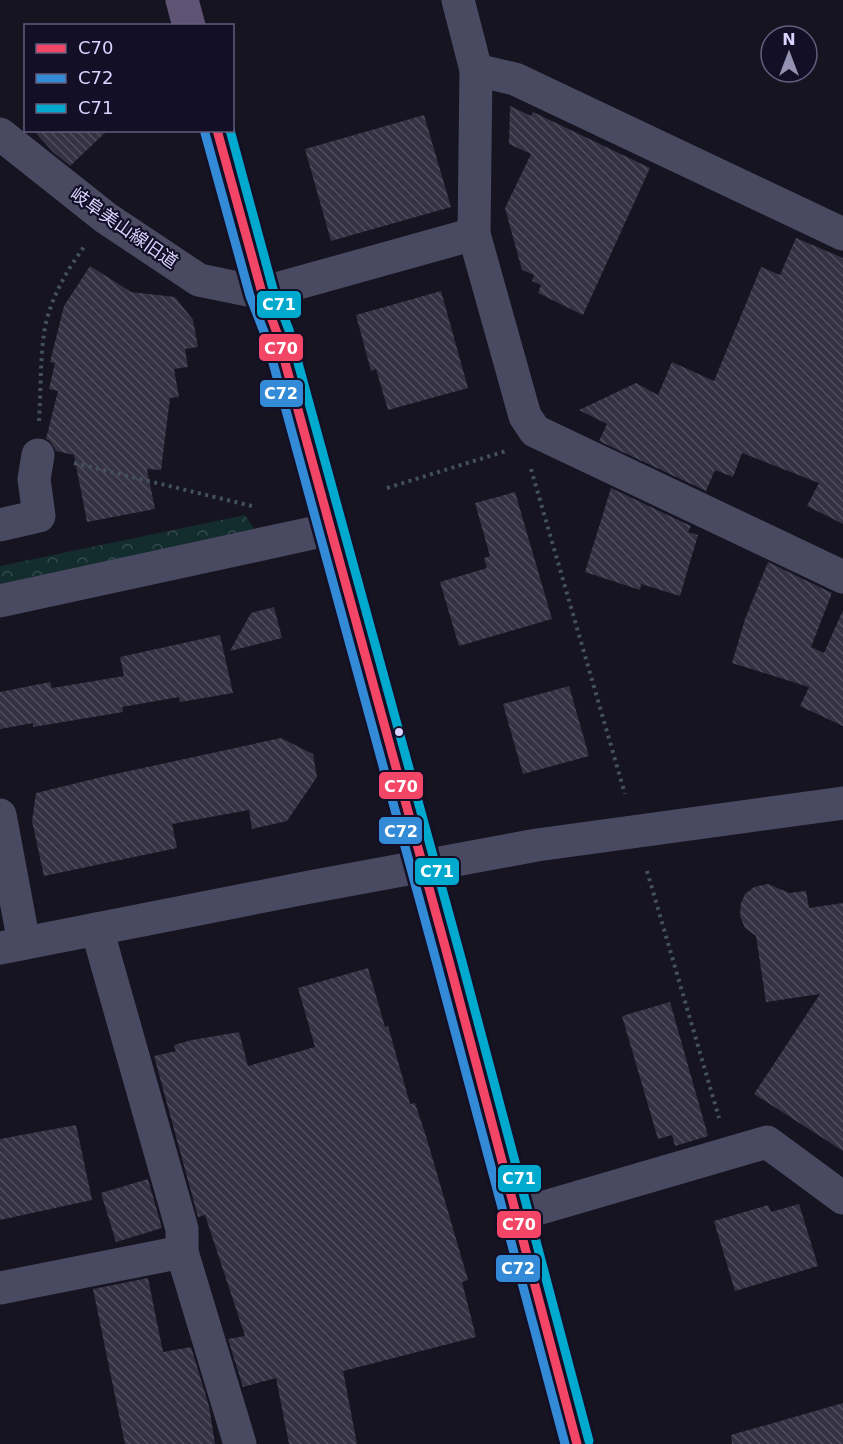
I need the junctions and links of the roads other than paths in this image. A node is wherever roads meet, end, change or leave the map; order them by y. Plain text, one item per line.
1 (182, 0) edge
2 (458, 0) edge
3 (188, 24) edge
4 (476, 70) junction
5 (218, 132) edge
6 (0, 134) edge
7 (474, 234) junction
8 (843, 234) edge
9 (262, 293) junction
10 (38, 455) road end
11 (0, 525) edge
12 (331, 529) junction
13 (843, 577) edge
14 (0, 601) edge
15 (843, 803) edge
16 (0, 815) edge
17 (423, 866) junction
18 (97, 929) junction
19 (12, 946) edge
20 (843, 1198) edge
21 (517, 1215) junction
22 (182, 1252) junction
23 (0, 1288) edge
24 (240, 1444) edge
25 (577, 1444) edge

1 - 3 main road
2 - 4 street
4 - 7 street
4 - 8 street
5 - 9 main road
6 - 9 street, 岐阜美山線旧道
7 - 9 street
7 - 13 street
9 - 12 main road
10 - 11 street
12 - 14 street
12 - 17 main road
15 - 17 street
16 - 19 street
17 - 18 street
17 - 21 main road
18 - 19 street
18 - 22 street
20 - 21 street
21 - 25 main road
22 - 23 street
22 - 24 street

